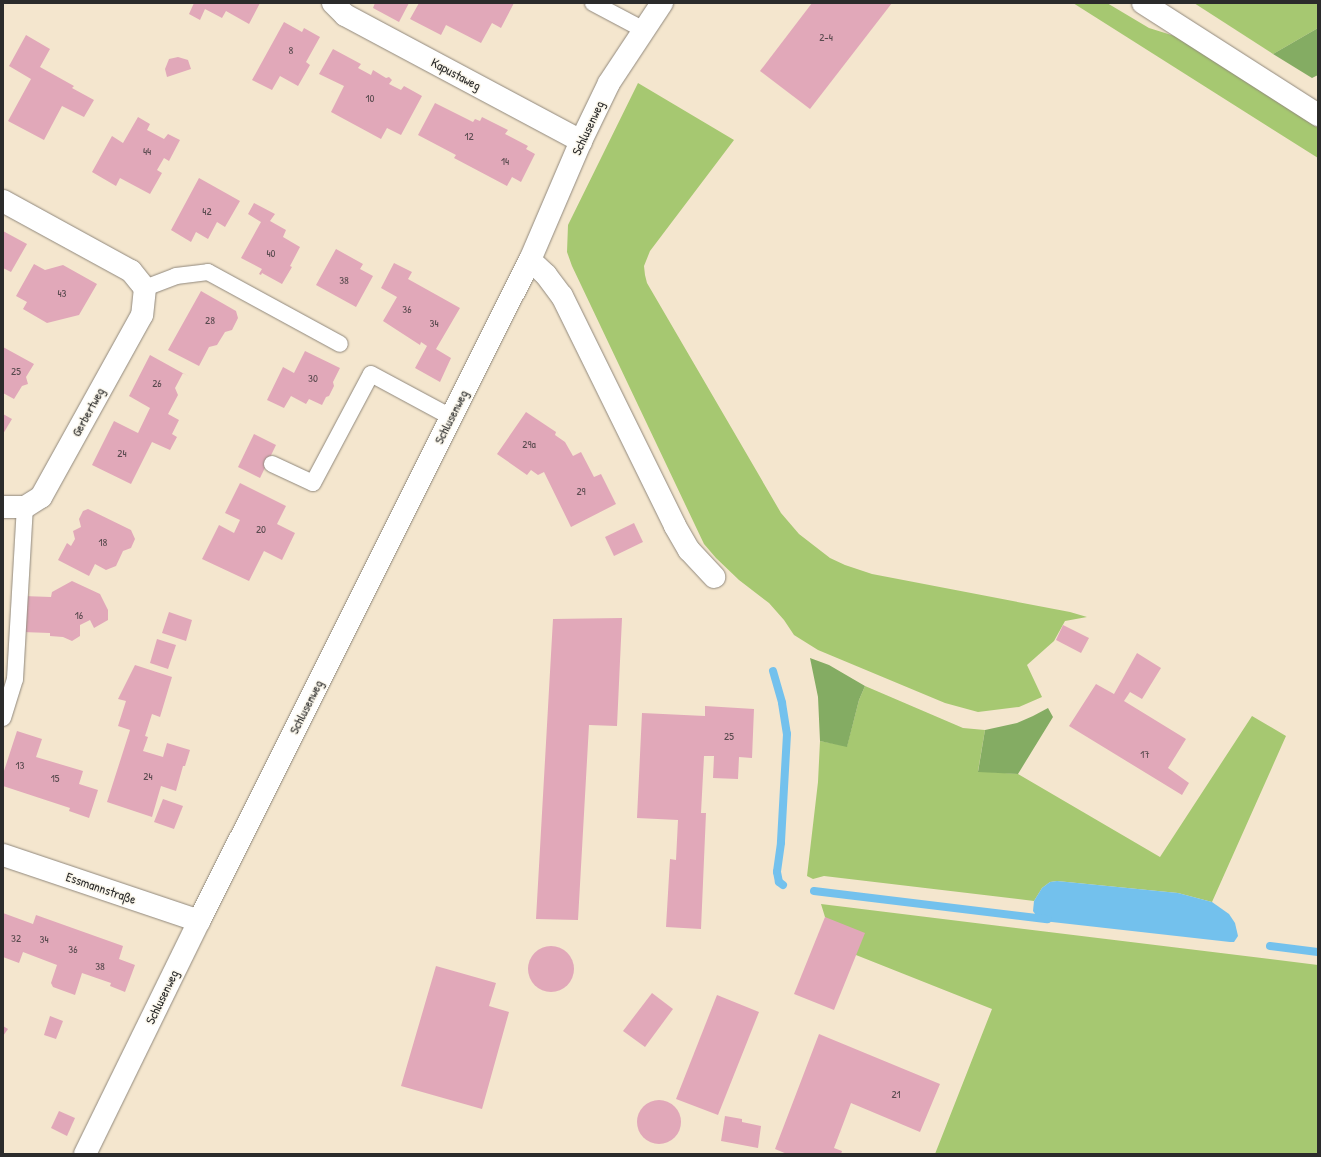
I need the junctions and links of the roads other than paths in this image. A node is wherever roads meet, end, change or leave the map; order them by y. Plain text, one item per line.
1 (333, 3) edge
2 (593, 3) edge
3 (662, 3) edge
4 (1143, 3) edge
5 (644, 30) junction
6 (1318, 115) edge
7 (581, 141) junction
8 (3, 201) edge
9 (530, 260) junction
10 (145, 288) junction
11 (340, 344) dead end
12 (451, 417) junction
13 (272, 464) dead end
14 (3, 507) edge
15 (26, 507) junction
16 (714, 577) dead end
17 (3, 718) edge
18 (3, 855) edge
19 (199, 921) junction
20 (85, 1154) edge

1 - 7 street, Kapustaweg
2 - 5 lane
3 - 5 street, Schlusenweg
4 - 6 street
5 - 7 street, Schlusenweg
7 - 9 street, Schlusenweg
8 - 10 street
9 - 12 street, Schlusenweg
9 - 16 street
10 - 11 lane
10 - 15 street, Gerbertweg
12 - 13 lane
12 - 19 street, Schlusenweg
14 - 15 street
15 - 17 lane
18 - 19 street, Essmannstraße
19 - 20 street, Schlusenweg

